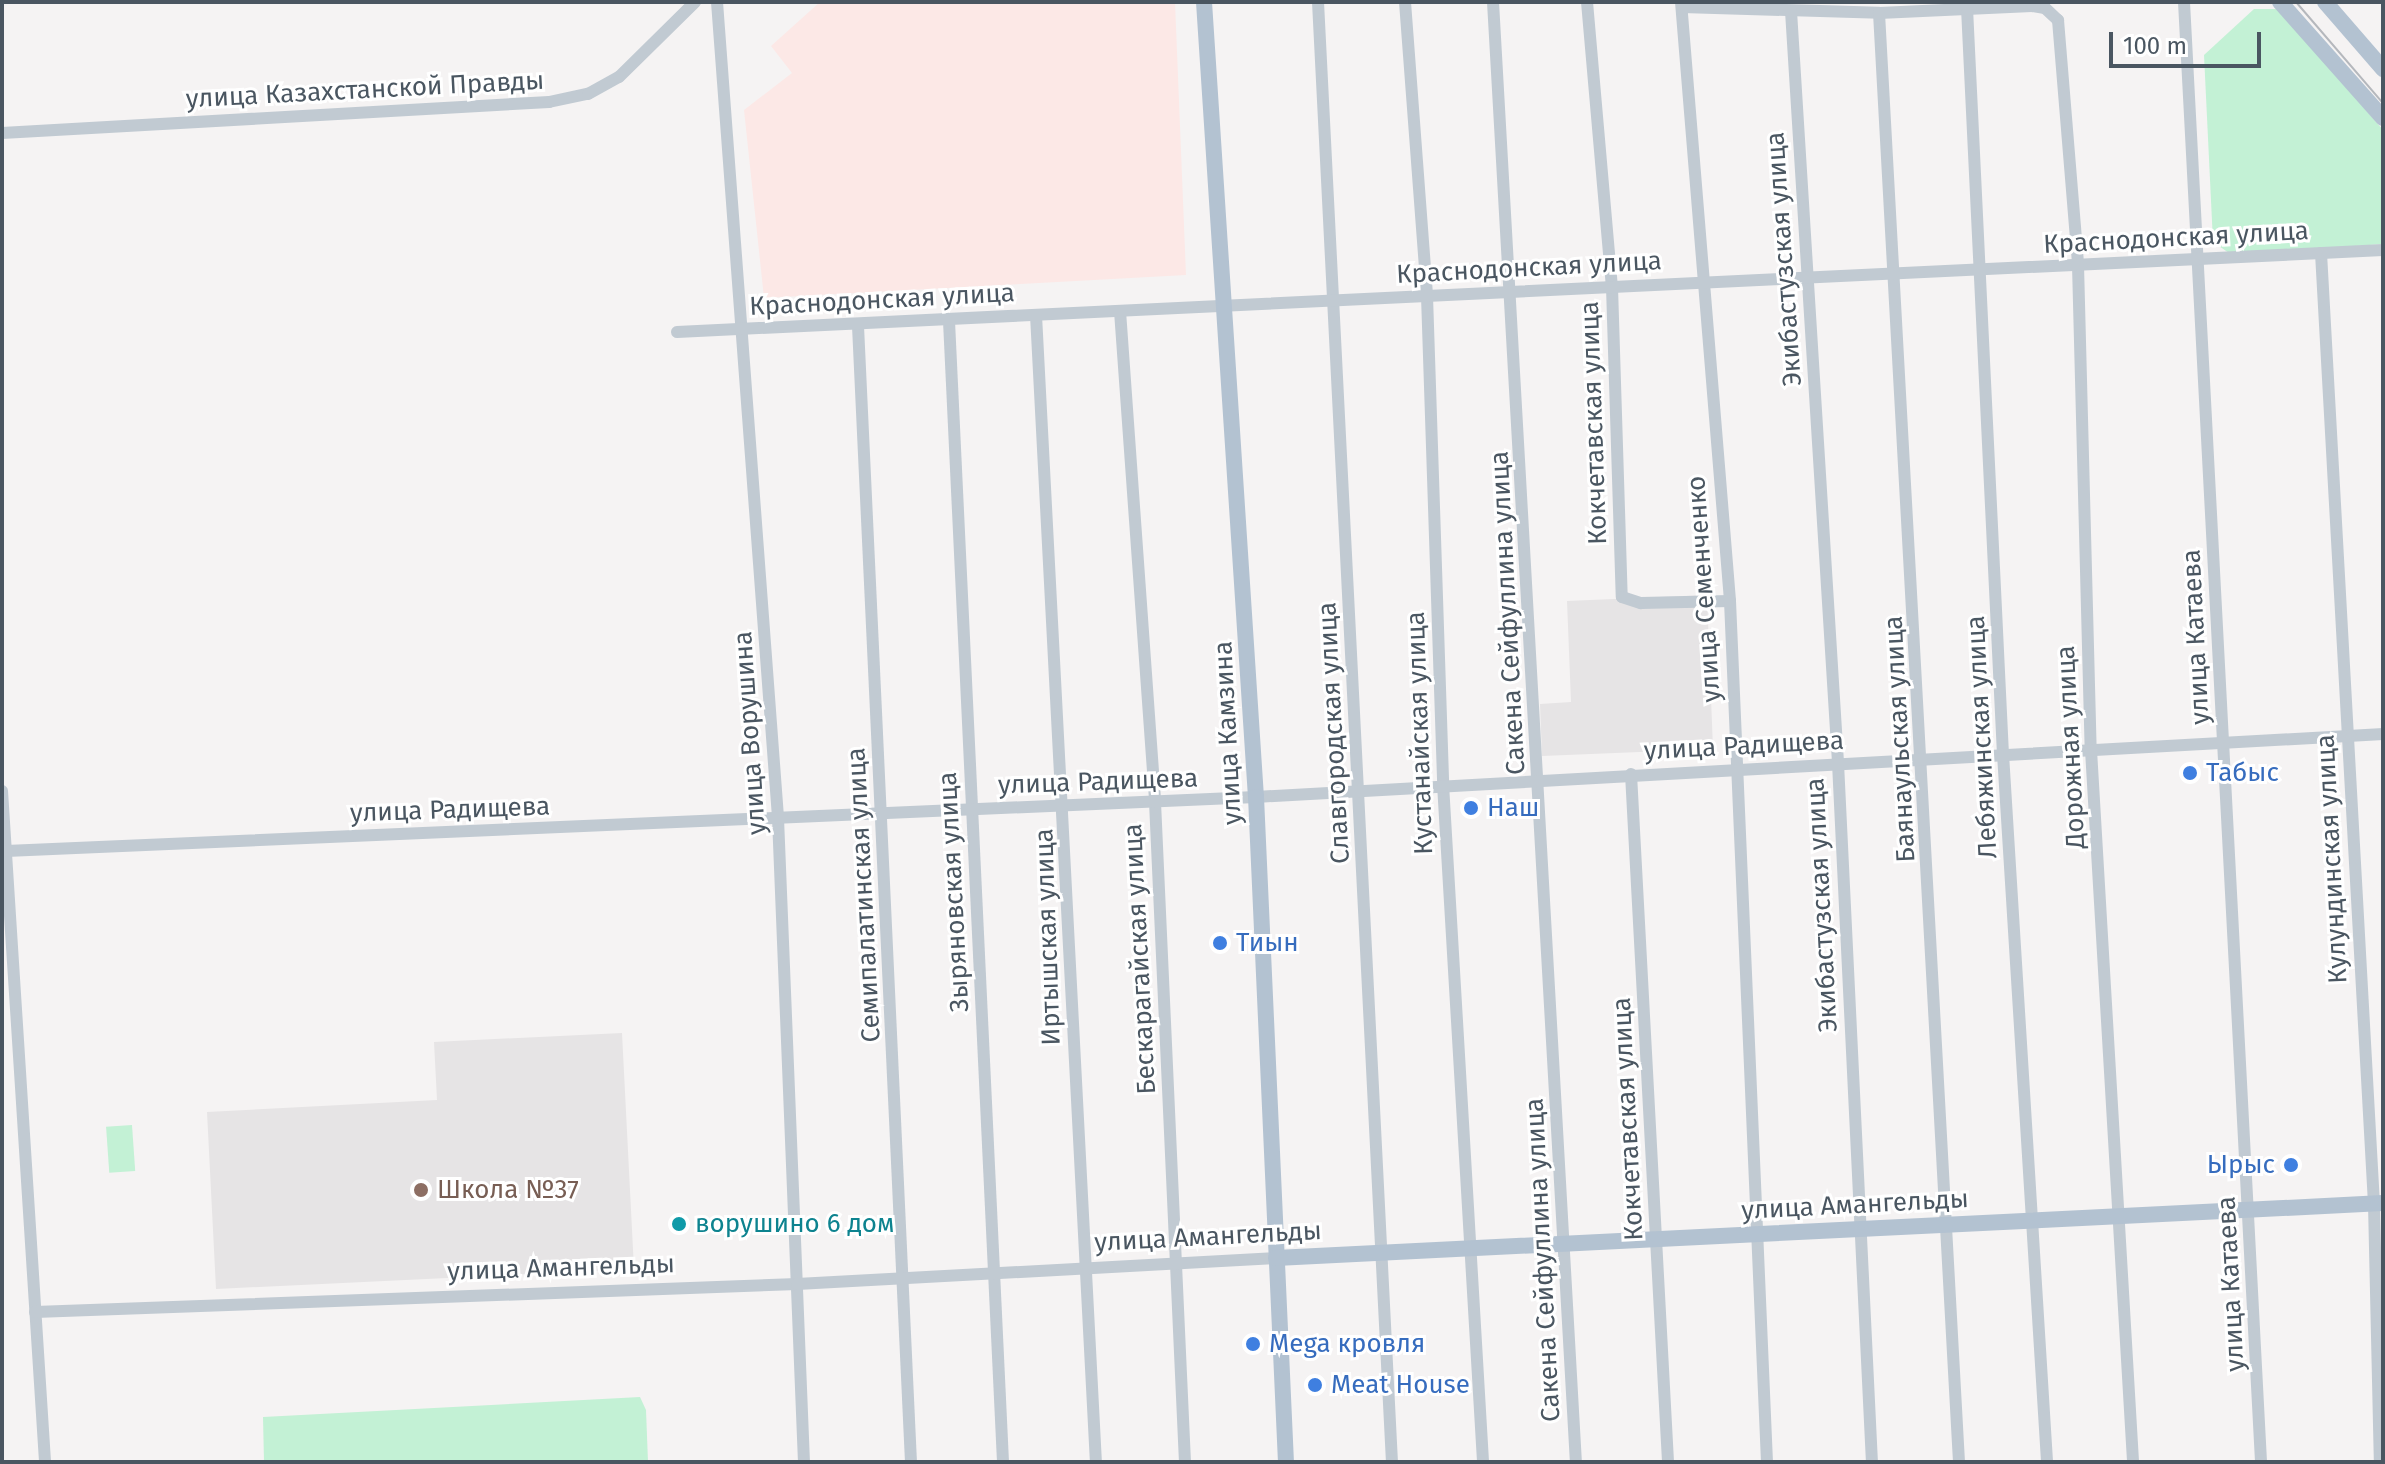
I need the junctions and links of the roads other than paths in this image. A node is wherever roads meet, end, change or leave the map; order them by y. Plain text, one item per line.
1 (695, 2) edge
2 (717, 2) edge
3 (1204, 2) edge
4 (1318, 2) edge
5 (1405, 2) edge
6 (1493, 2) edge
7 (1587, 2) edge
8 (2043, 2) edge
9 (2184, 2) edge
10 (2280, 2) edge
11 (2325, 2) edge
12 (1681, 4) edge
13 (1967, 8) junction
14 (1791, 11) junction
15 (1879, 13) junction
16 (2052, 13) junction
17 (2383, 69) edge
18 (2383, 118) edge
19 (2, 133) edge
20 (2383, 250) edge
21 (2321, 253) junction
22 (2200, 259) junction
23 (2078, 265) junction
24 (1982, 268) junction
25 (1894, 271) junction
26 (1806, 276) junction
27 (1702, 280) junction
28 (1612, 287) junction
29 (1510, 292) junction
30 (1427, 296) junction
31 (1336, 300) junction
32 (1226, 306) junction
33 (1120, 311) junction
34 (1036, 315) junction
35 (949, 321) junction
36 (858, 326) junction
37 (743, 329) junction
38 (677, 332) dead end
39 (1730, 601) junction
40 (2383, 734) edge
41 (2348, 736) junction
42 (2223, 743) junction
43 (2091, 750) junction
44 (2003, 754) junction
45 (1924, 759) junction
46 (1838, 763) junction
47 (1737, 769) junction
48 (1631, 774) junction
49 (1540, 779) junction
50 (1443, 784) junction
51 (1359, 789) junction
52 (2, 791) edge
53 (1256, 797) junction
54 (1155, 802) junction
55 (1065, 806) junction
56 (972, 810) junction
57 (882, 813) junction
58 (778, 818) junction
59 (6, 851) junction
60 (2378, 1204) edge
61 (2250, 1210) junction
62 (2120, 1216) junction
63 (2032, 1221) junction
64 (1945, 1225) junction
65 (1859, 1229) junction
66 (1757, 1234) junction
67 (1657, 1239) junction
68 (1563, 1244) junction
69 (1474, 1249) junction
70 (1382, 1252) junction
71 (1276, 1258) junction
72 (1175, 1262) junction
73 (1083, 1267) junction
74 (994, 1273) junction
75 (904, 1278) junction
76 (797, 1284) junction
77 (35, 1312) junction
78 (45, 1462) edge
79 (804, 1462) edge
80 (911, 1462) edge
81 (1003, 1462) edge
82 (1096, 1462) edge
83 (1185, 1462) edge
84 (1286, 1462) edge
85 (1392, 1462) edge
86 (1483, 1462) edge
87 (1576, 1462) edge
88 (1668, 1462) edge
89 (1767, 1462) edge
90 (1872, 1462) edge
91 (1959, 1462) edge
92 (2047, 1462) edge
93 (2133, 1462) edge
94 (2261, 1462) edge
95 (2380, 1462) edge

1 - 19 street, улица Казахстанской Правды
2 - 37 street, улица Ворушина
3 - 32 main road, улица Камзина
4 - 31 street, Славгородская улица
5 - 30 street, Кустанайская улица
6 - 29 street, Сакена Сейфуллина улица
7 - 28 street, Кокчетавская улица
8 - 16 street
9 - 22 street, улица Катаева
10 - 18 main road
11 - 17 main road
12 - 14 street
12 - 27 street, улица Семенченко
13 - 15 street
13 - 16 street
13 - 24 street, Лебяжинская улица
14 - 15 street
14 - 26 street, Экибастузская улица
15 - 25 street, Баянаульская улица
16 - 23 street, Дорожная улица
20 - 21 street, Краснодонская улица
21 - 22 street, Краснодонская улица
21 - 41 street, Кулундинская улица
22 - 23 street, Краснодонская улица
22 - 42 street, улица Катаева
23 - 24 street, Краснодонская улица
23 - 43 street, Дорожная улица
24 - 25 street, Краснодонская улица
24 - 44 street, Лебяжинская улица
25 - 26 street, Краснодонская улица
25 - 45 street, Баянаульская улица
26 - 27 street, Краснодонская улица
26 - 46 street, Экибастузская улица
27 - 28 street, Краснодонская улица
27 - 39 street, улица Семенченко
28 - 29 street, Краснодонская улица
28 - 39 street, Кокчетавская улица
29 - 30 street, Краснодонская улица
29 - 49 street, Сакена Сейфуллина улица
30 - 31 street, Краснодонская улица
30 - 50 street, Кустанайская улица
31 - 32 street, Краснодонская улица
31 - 51 street, Славгородская улица
32 - 33 street, Краснодонская улица
32 - 53 main road, улица Камзина
33 - 34 street, Краснодонская улица
33 - 54 street, Бескарагайская улица
34 - 35 street, Краснодонская улица
34 - 55 street, Иртышская улица
35 - 36 street, Краснодонская улица
35 - 56 street, Зыряновская улица
36 - 37 street, Краснодонская улица
36 - 57 street, Семипалатинская улица
37 - 38 street, Краснодонская улица
37 - 58 street, улица Ворушина
39 - 47 street, улица Семенченко
40 - 41 street, улица Радищева
41 - 42 street, улица Радищева
41 - 60 street, Кулундинская улица
42 - 43 street, улица Радищева
42 - 61 street, улица Катаева
43 - 44 street, улица Радищева
43 - 62 street, Дорожная улица
44 - 45 street, улица Радищева
44 - 63 street, Лебяжинская улица
45 - 46 street, улица Радищева
45 - 64 street, Баянаульская улица
46 - 47 street, улица Радищева
46 - 65 street, Экибастузская улица
47 - 48 street, улица Радищева
47 - 66 street, улица Семенченко
48 - 49 street, улица Радищева
48 - 67 street, Кокчетавская улица
49 - 50 street, улица Радищева
49 - 68 street, Сакена Сейфуллина улица
50 - 51 street, улица Радищева
50 - 69 street, Кустанайская улица
51 - 53 street, улица Радищева
51 - 70 street, Славгородская улица
52 - 59 street
53 - 54 street, улица Радищева
53 - 71 main road, улица Камзина
54 - 55 street, улица Радищева
54 - 72 street, Бескарагайская улица
55 - 56 street, улица Радищева
55 - 73 street, Иртышская улица
56 - 57 street, улица Радищева
56 - 74 street, Зыряновская улица
57 - 58 street, улица Радищева
57 - 75 street, Семипалатинская улица
58 - 59 street, улица Радищева
58 - 76 street, улица Ворушина
59 - 77 street
60 - 61 main road, улица Амангельды
60 - 95 street, Кулундинская улица
61 - 62 main road, улица Амангельды
61 - 94 street, улица Катаева
62 - 63 main road, улица Амангельды
62 - 93 street, Дорожная улица
63 - 64 main road, улица Амангельды
63 - 92 street, Лебяжинская улица
64 - 65 main road, улица Амангельды
64 - 91 street, Баянаульская улица
65 - 66 main road, улица Амангельды
65 - 90 street, Экибастузская улица
66 - 67 main road, улица Амангельды
66 - 89 street, улица Семенченко
67 - 68 main road, улица Амангельды
67 - 88 street, Кокчетавская улица
68 - 69 main road, улица Амангельды
68 - 87 street, Сакена Сейфуллина улица
69 - 70 main road, улица Амангельды
69 - 86 street, Кустанайская улица
70 - 71 main road, улица Амангельды
70 - 85 street, Славгородская улица
71 - 72 street, улица Амангельды
71 - 84 main road, улица Камзина
72 - 73 street, улица Амангельды
72 - 83 street, Бескарагайская улица
73 - 74 street, улица Амангельды
73 - 82 street, Иртышская улица
74 - 75 street, улица Амангельды
74 - 81 street, Зыряновская улица
75 - 76 street, улица Амангельды
75 - 80 street, Семипалатинская улица
76 - 77 street, улица Амангельды
76 - 79 street, улица Ворушина
77 - 78 street

